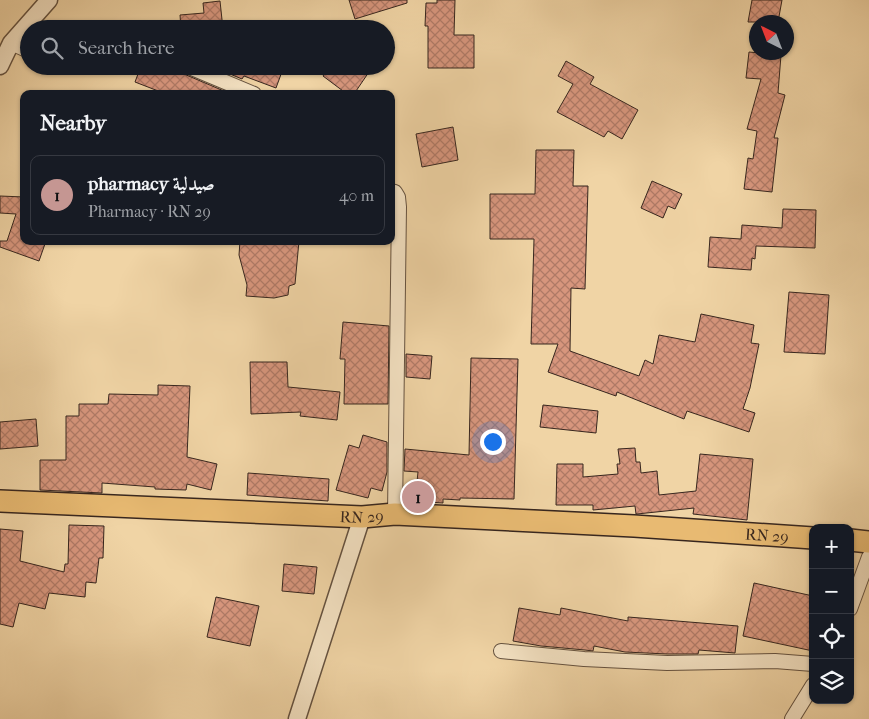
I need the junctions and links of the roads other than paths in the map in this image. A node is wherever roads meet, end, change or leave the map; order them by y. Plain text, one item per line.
1 (48, 0) edge
2 (26, 20) edge
3 (20, 26) edge
4 (6, 39) edge
5 (20, 46) edge
6 (0, 66) edge
7 (209, 75) edge
8 (244, 90) edge
9 (395, 193) edge
10 (0, 500) edge
11 (395, 514) junction
12 (362, 517) junction
13 (809, 538) edge
14 (854, 540) edge
15 (869, 542) edge
16 (869, 557) edge
17 (866, 580) edge
18 (854, 602) edge
19 (501, 651) dead end
20 (809, 664) edge
21 (809, 692) edge
22 (297, 719) edge
23 (792, 719) edge

1 - 2 street
3 - 4 street
4 - 5 street
4 - 6 street
7 - 8 street
9 - 11 street
10 - 12 main road, RN 29 / RN 29
11 - 12 main road, RN 29 / RN 29
11 - 13 main road, RN 29 / RN 29
12 - 22 street
14 - 15 main road
16 - 17 street
17 - 18 street
19 - 20 street
21 - 23 street

